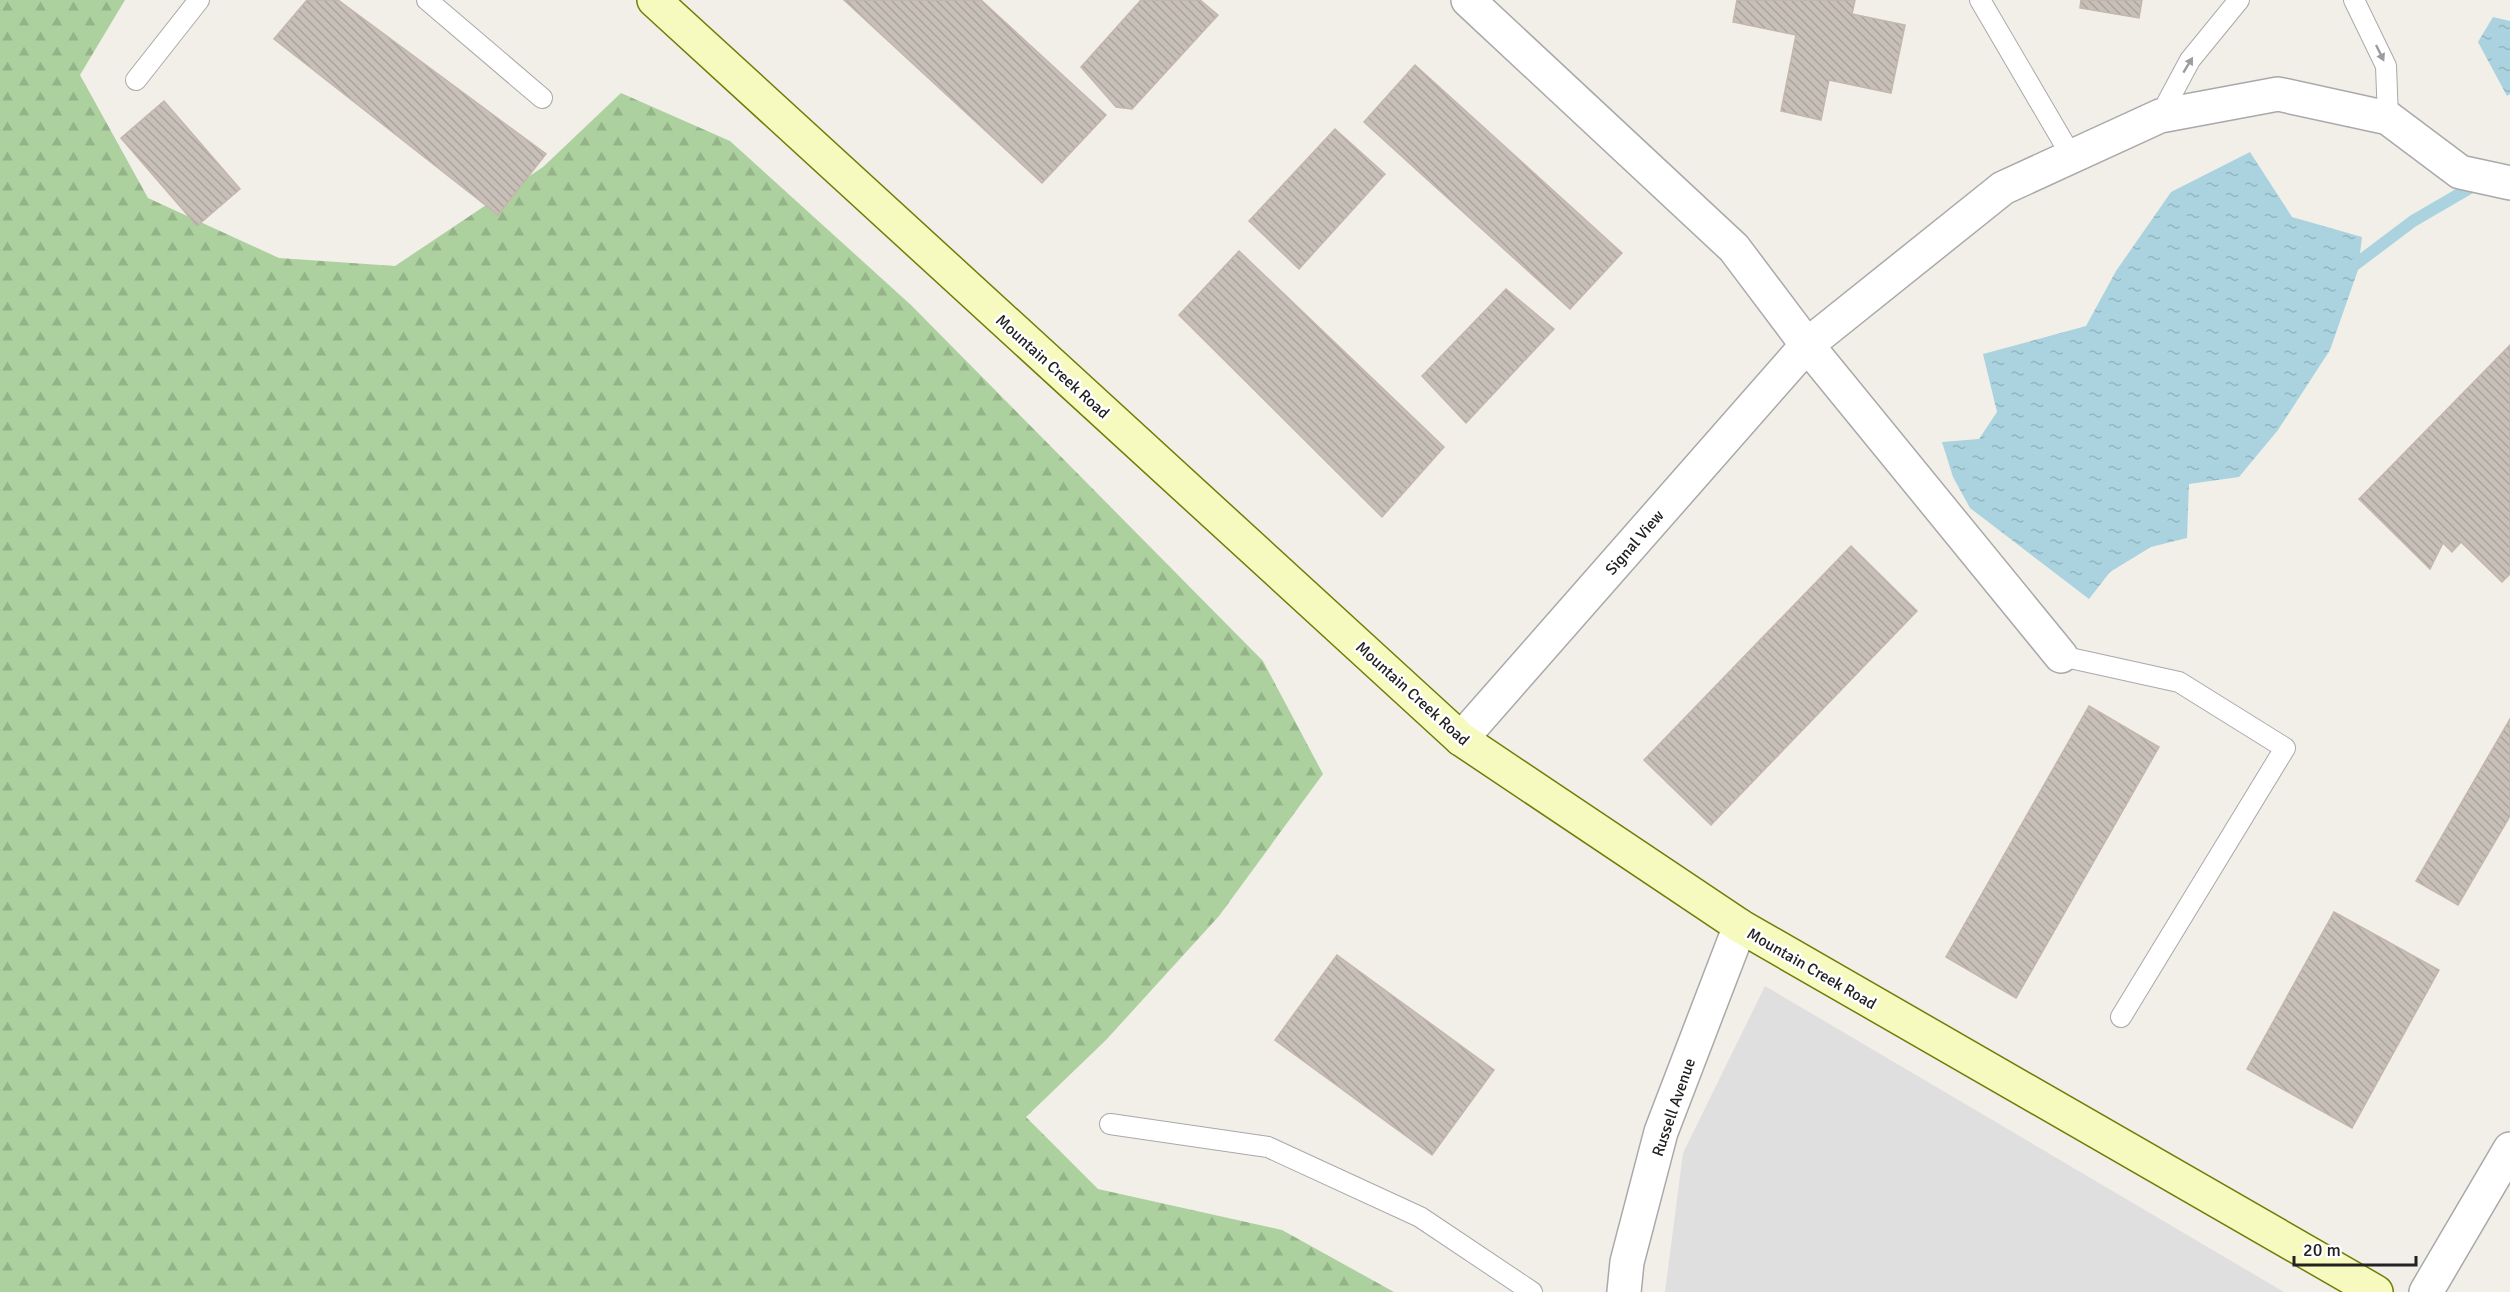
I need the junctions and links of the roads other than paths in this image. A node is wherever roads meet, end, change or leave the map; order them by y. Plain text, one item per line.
1 (199, 0) edge
2 (427, 0) edge
3 (654, 0) edge
4 (1468, 0) edge
5 (1980, 0) edge
6 (2239, 0) edge
7 (2354, 0) edge
8 (136, 80) dead end
9 (542, 98) dead end
10 (2160, 117) junction
11 (2388, 118) junction
12 (2072, 157) junction
13 (2510, 183) edge
14 (1807, 345) junction
15 (2061, 656) joint
16 (1461, 739) junction
17 (1740, 926) junction
18 (2121, 1017) dead end
19 (1110, 1124) dead end
20 (2508, 1158) edge
21 (1532, 1292) edge
22 (1624, 1292) edge
23 (2376, 1292) edge
24 (2426, 1292) edge

1 - 8 lane
2 - 9 lane
3 - 16 main road, Mountain Creek Road
4 - 14 street
5 - 12 lane
10 -> 6 lane
7 -> 11 lane
10 - 11 street, Signal View
10 - 12 street, Signal View
11 - 13 street
12 - 14 street, Signal View
14 - 15 street
14 - 16 street, Signal View
15 - 18 lane
16 - 17 main road, Mountain Creek Road
17 - 22 street, Russell Avenue
17 - 23 main road, Mountain Creek Road
19 - 21 lane
20 - 24 street

